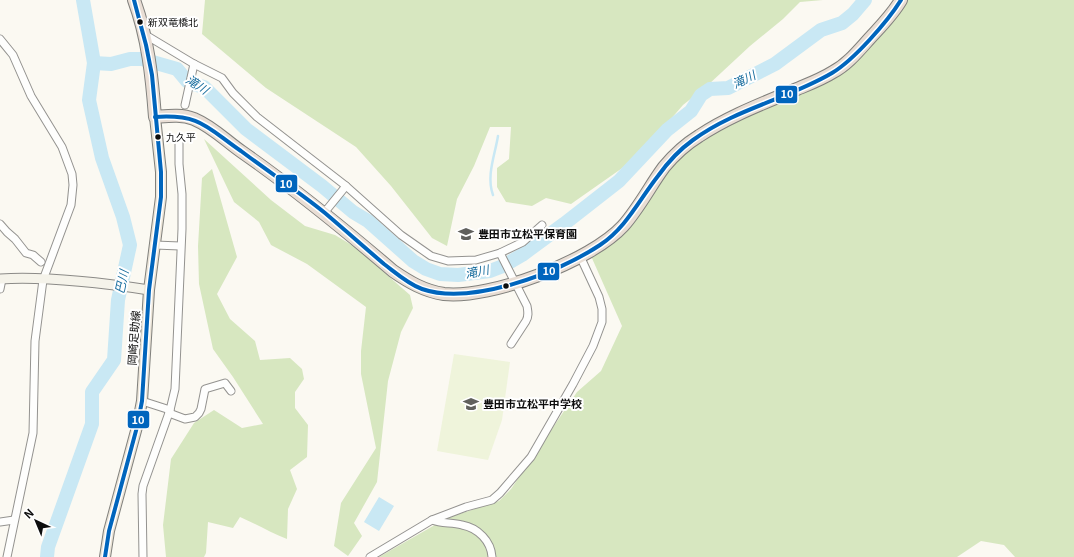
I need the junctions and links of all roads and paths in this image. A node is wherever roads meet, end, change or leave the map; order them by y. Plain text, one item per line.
1 (134, 0) edge
2 (901, 0) edge
3 (0, 39) edge
4 (145, 39) junction
5 (193, 67) junction
6 (185, 105) dead end
7 (155, 117) junction
8 (179, 141) dead end
9 (346, 186) junction
10 (324, 213) junction
11 (0, 224) edge
12 (542, 225) dead end
13 (155, 245) junction
14 (180, 246) junction
15 (500, 253) junction
16 (580, 256) junction
17 (42, 262) dead end
18 (1, 279) edge
19 (513, 279) junction
20 (43, 280) junction
21 (0, 289) edge
22 (149, 290) junction
23 (512, 344) dead end
24 (231, 391) dead end
25 (142, 401) junction
26 (170, 412) junction
27 (14, 520) junction
28 (432, 520) junction
29 (0, 522) edge
30 (7, 557) edge
31 (105, 557) edge
32 (143, 557) edge
33 (370, 557) edge
34 (492, 557) edge

1 - 4 highway
2 - 16 highway
3 - 20 street
4 - 5 street
4 - 7 highway
5 - 6 street
5 - 9 street
7 - 10 highway
7 - 13 main road, 岡崎足助線
8 - 14 street
9 - 10 street
9 - 15 street
10 - 19 highway
11 - 17 street
12 - 15 street
13 - 14 street
13 - 22 main road, 岡崎足助線
14 - 26 street
15 - 19 street
16 - 19 highway
16 - 28 street
18 - 20 street
18 - 21 street
19 - 23 street
20 - 22 street
20 - 27 street
22 - 25 main road, 岡崎足助線
24 - 26 street
25 - 26 street
25 - 31 main road, 岡崎足助線
26 - 32 street
27 - 29 street
27 - 30 street
28 - 33 street
28 - 34 street

